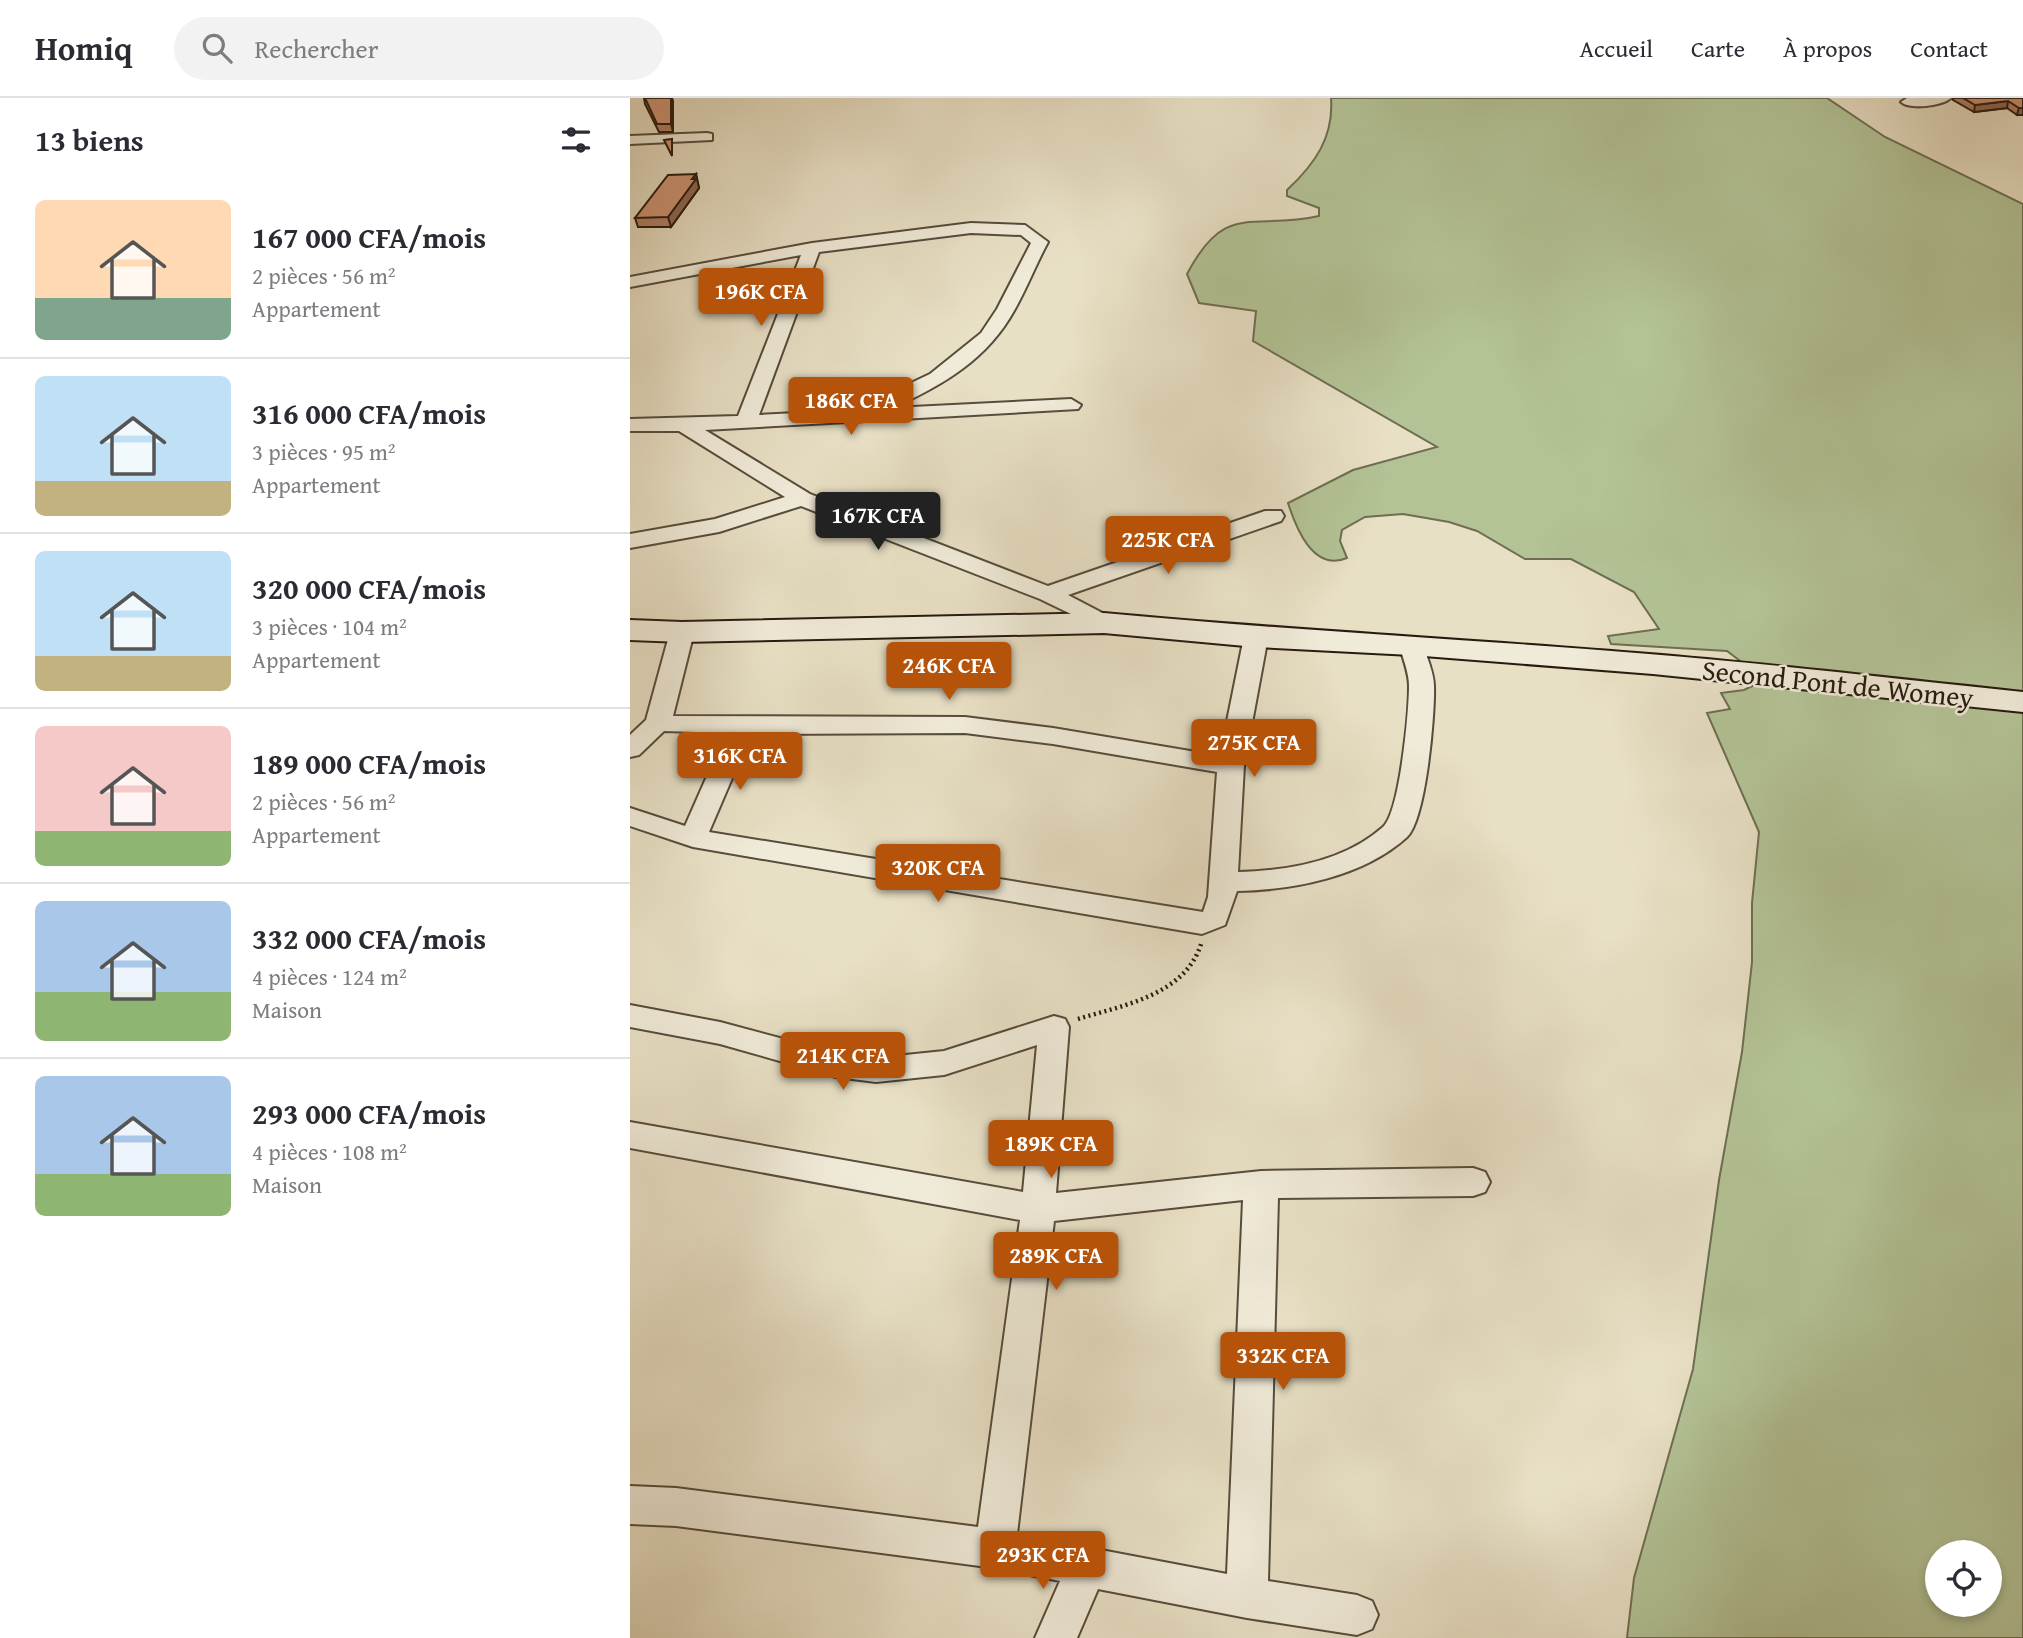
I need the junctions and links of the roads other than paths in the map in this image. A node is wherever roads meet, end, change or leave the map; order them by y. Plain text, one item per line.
1 (1944, 98) edge
2 (1908, 102) dead end
3 (707, 137) dead end
4 (630, 140) edge
5 (812, 248) junction
6 (630, 282) edge
7 (1072, 405) dead end
8 (858, 416) junction
9 (746, 422) junction
10 (630, 425) edge
11 (683, 425) junction
12 (802, 499) junction
13 (1273, 516) dead end
14 (630, 541) edge
15 (1048, 594) junction
16 (1104, 623) junction
17 (630, 630) edge
18 (682, 632) junction
19 (1256, 637) junction
20 (1411, 645) junction
21 (2023, 702) edge
22 (657, 723) junction
23 (742, 726) junction
24 (630, 749) edge
25 (1231, 766) junction
26 (630, 817) edge
27 (694, 838) junction
28 (1222, 882) junction
29 (630, 1016) edge
30 (630, 1135) edge
31 (1473, 1182) dead end
32 (1261, 1185) junction
33 (1038, 1209) junction
34 (630, 1505) edge
35 (995, 1549) junction
36 (1086, 1569) junction
37 (1247, 1598) junction
38 (1357, 1615) dead end
39 (1056, 1638) edge

1 - 2 street
3 - 4 street
5 - 6 street
5 - 8 street
5 - 9 street
7 - 8 street
8 - 9 street
9 - 11 street
10 - 11 street
11 - 12 street
12 - 14 street
12 - 15 street
13 - 15 street
15 - 16 street
16 - 18 main road, Second Pont de Womey
16 - 19 main road, Second Pont de Womey
17 - 18 main road, Second Pont de Womey
18 - 22 street
19 - 20 main road, Second Pont de Womey
19 - 25 street
20 - 21 main road, Second Pont de Womey
20 - 28 street
22 - 23 street
22 - 24 street
23 - 25 street
23 - 27 street
25 - 28 street
26 - 27 street
27 - 28 street
29 - 33 street
30 - 33 street
31 - 32 street
32 - 33 street
32 - 37 street
33 - 35 street
34 - 35 street
35 - 36 street
36 - 37 street
36 - 39 street
37 - 38 street

